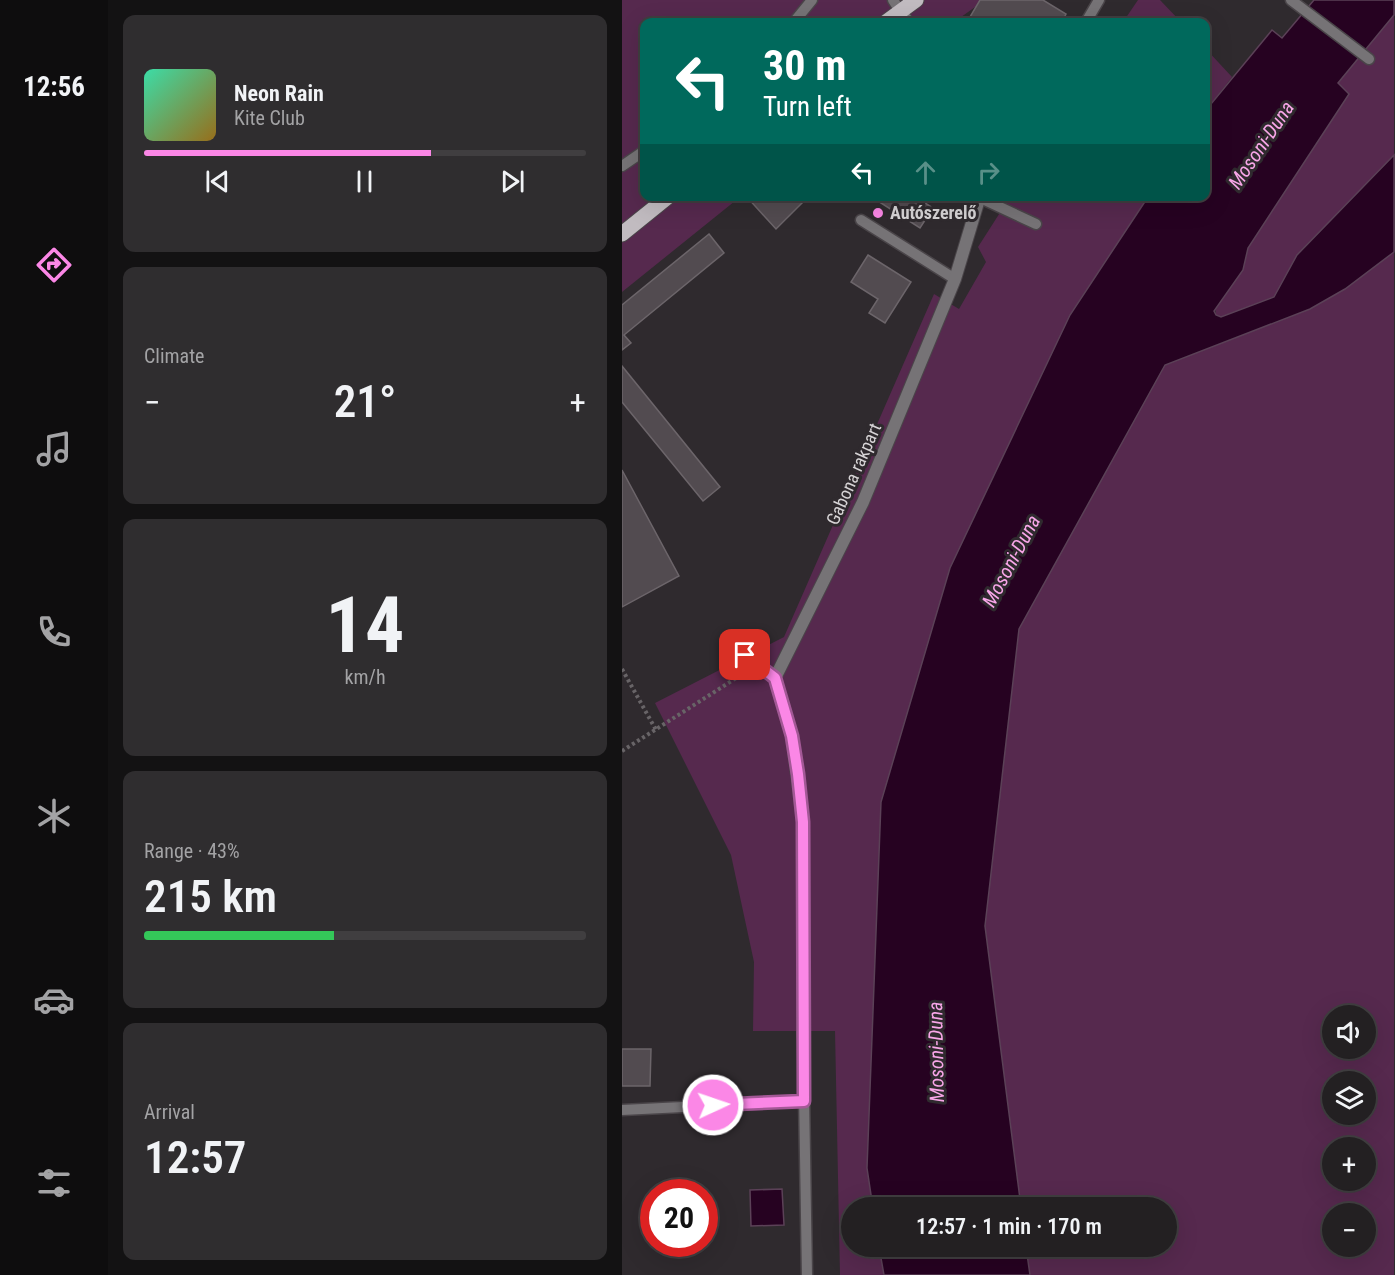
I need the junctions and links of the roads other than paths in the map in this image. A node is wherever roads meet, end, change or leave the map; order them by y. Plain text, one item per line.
1 (812, 0) edge
2 (916, 0) edge
3 (1099, 0) edge
4 (1291, 0) edge
5 (901, 11) edge
6 (797, 18) edge
7 (1088, 18) edge
8 (1369, 59) dead end
9 (640, 155) edge
10 (622, 166) edge
11 (663, 201) edge
12 (978, 201) edge
13 (987, 201) edge
14 (861, 220) dead end
15 (1036, 224) dead end
16 (622, 234) edge
17 (955, 279) junction
18 (745, 655) dead end
19 (775, 678) junction
20 (803, 1035) joint
21 (804, 1101) junction
22 (622, 1110) edge
23 (807, 1275) edge

1 - 6 lane
2 - 5 main road
3 - 7 lane
4 - 8 lane
9 - 10 lane
11 - 16 main road
12 - 17 street, Gabona rakpart
13 - 15 lane
14 - 17 lane
17 - 19 street, Gabona rakpart
18 - 19 lane
19 - 20 street
20 - 21 lane
21 - 22 lane
21 - 23 lane

